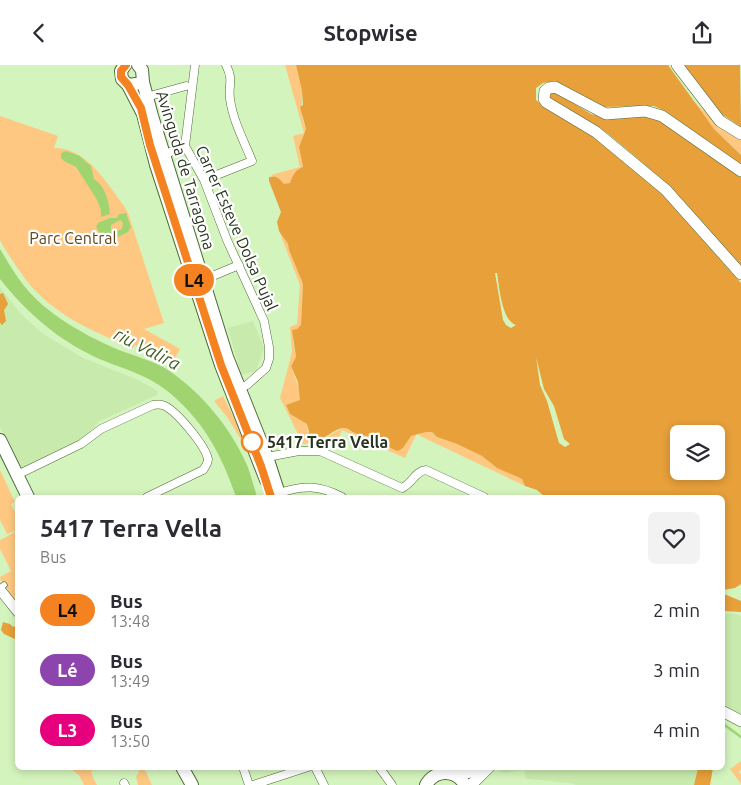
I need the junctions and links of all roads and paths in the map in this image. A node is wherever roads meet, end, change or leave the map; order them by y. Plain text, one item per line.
1 (195, 65) edge
2 (226, 65) edge
3 (677, 65) edge
4 (141, 67) edge
5 (122, 72) edge
6 (186, 86) dead end
7 (146, 97) junction
8 (741, 134) edge
9 (185, 146) junction
10 (163, 155) junction
11 (741, 171) edge
12 (204, 180) junction
13 (239, 265) junction
14 (741, 274) edge
15 (203, 280) junction
16 (238, 388) junction
17 (0, 440) edge
18 (267, 457) junction
19 (17, 475) junction
20 (27, 495) edge
21 (152, 495) edge
22 (276, 495) edge
23 (277, 495) edge
24 (279, 495) edge
25 (338, 495) edge
26 (480, 495) edge
27 (2, 588) edge
28 (15, 608) edge
29 (725, 713) edge
30 (741, 721) edge
31 (184, 770) edge
32 (244, 770) edge
33 (299, 770) edge
34 (316, 770) edge
35 (381, 770) edge
36 (424, 770) edge
37 (477, 770) edge
38 (484, 770) edge
39 (451, 774) edge
40 (192, 785) edge
41 (249, 785) edge
42 (253, 785) edge
43 (324, 785) edge
44 (392, 785) edge
45 (426, 785) edge
46 (471, 785) edge

1 - 9 street, Carrer Esteve Dolsa Pujal
2 - 12 street
3 - 8 main road
4 - 5 main road
4 - 7 main road, Avinguda de Tarragona
5 - 22 main road, Avinguda de Tarragona
6 - 7 street
7 - 10 main road, Avinguda de Tarragona
9 - 10 street
9 - 12 street, Carrer Esteve Dolsa Pujal
10 - 15 main road, Avinguda de Tarragona
11 - 14 main road
12 - 13 street, Carrer Esteve Dolsa Pujal
13 - 15 street
13 - 16 street, Carrer Esteve Dolsa Pujal
15 - 16 main road, Avinguda de Tarragona
16 - 18 main road, Avinguda de Tarragona
17 - 19 main road
18 - 23 main road, Avinguda de Tarragona
18 - 26 street
19 - 20 main road
19 - 21 street
24 - 25 street
27 - 28 street
29 - 30 main road
31 - 40 main road
32 - 41 street
33 - 42 street
34 - 43 street
35 - 44 street
36 - 45 main road
37 - 39 main road
38 - 46 main road
39 - 45 main road

